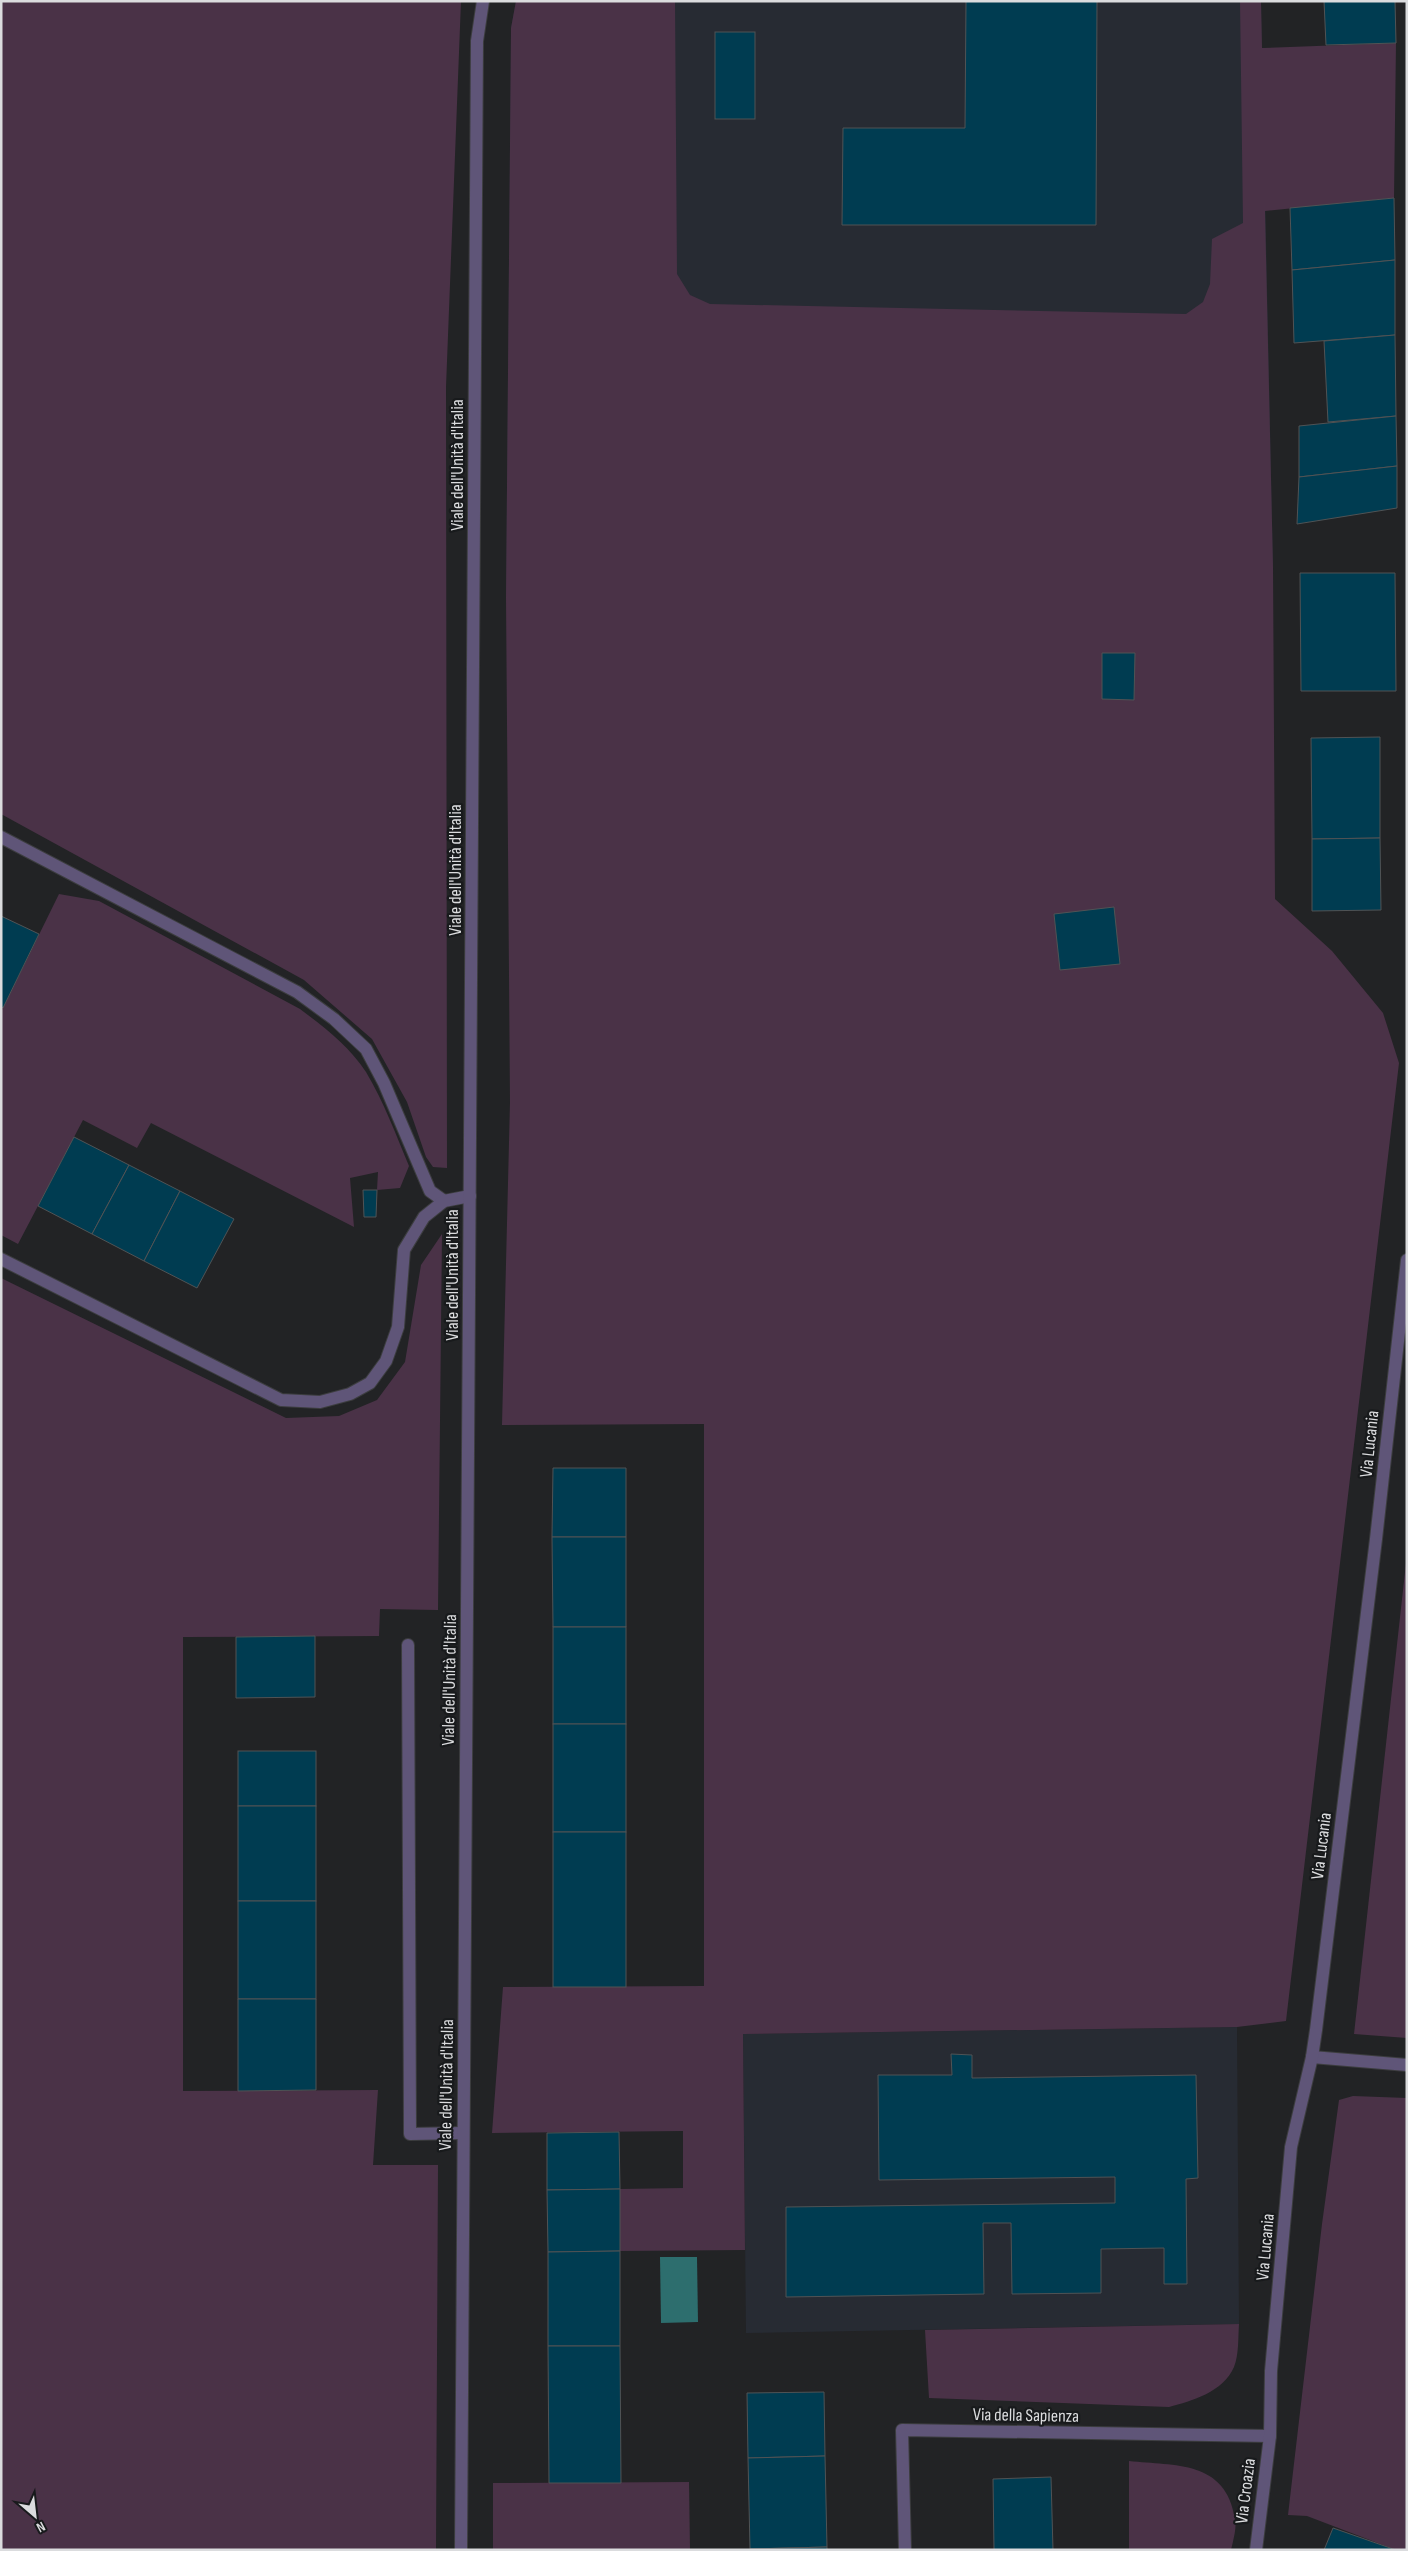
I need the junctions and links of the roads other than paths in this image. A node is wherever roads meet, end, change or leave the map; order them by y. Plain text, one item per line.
1 (483, 1) edge
2 (1, 837) edge
3 (470, 1196) junction
4 (444, 1201) junction
5 (1, 1259) edge
6 (1407, 1260) edge
7 (408, 1645) dead end
8 (1312, 2057) junction
9 (1407, 2065) edge
10 (463, 2133) junction
11 (1270, 2436) junction
12 (461, 2550) edge
13 (905, 2550) edge
14 (1256, 2550) edge

1 - 3 street, Viale dell'Unità d'Italia
2 - 4 street
3 - 4 street
3 - 10 street, Viale dell'Unità d'Italia
4 - 5 street
6 - 8 street, Via Lucania
7 - 10 street
8 - 9 street
8 - 11 street, Via Lucania
10 - 12 street, Viale dell'Unità d'Italia
11 - 13 street, Via della Sapienza
11 - 14 street, Via Croazia

